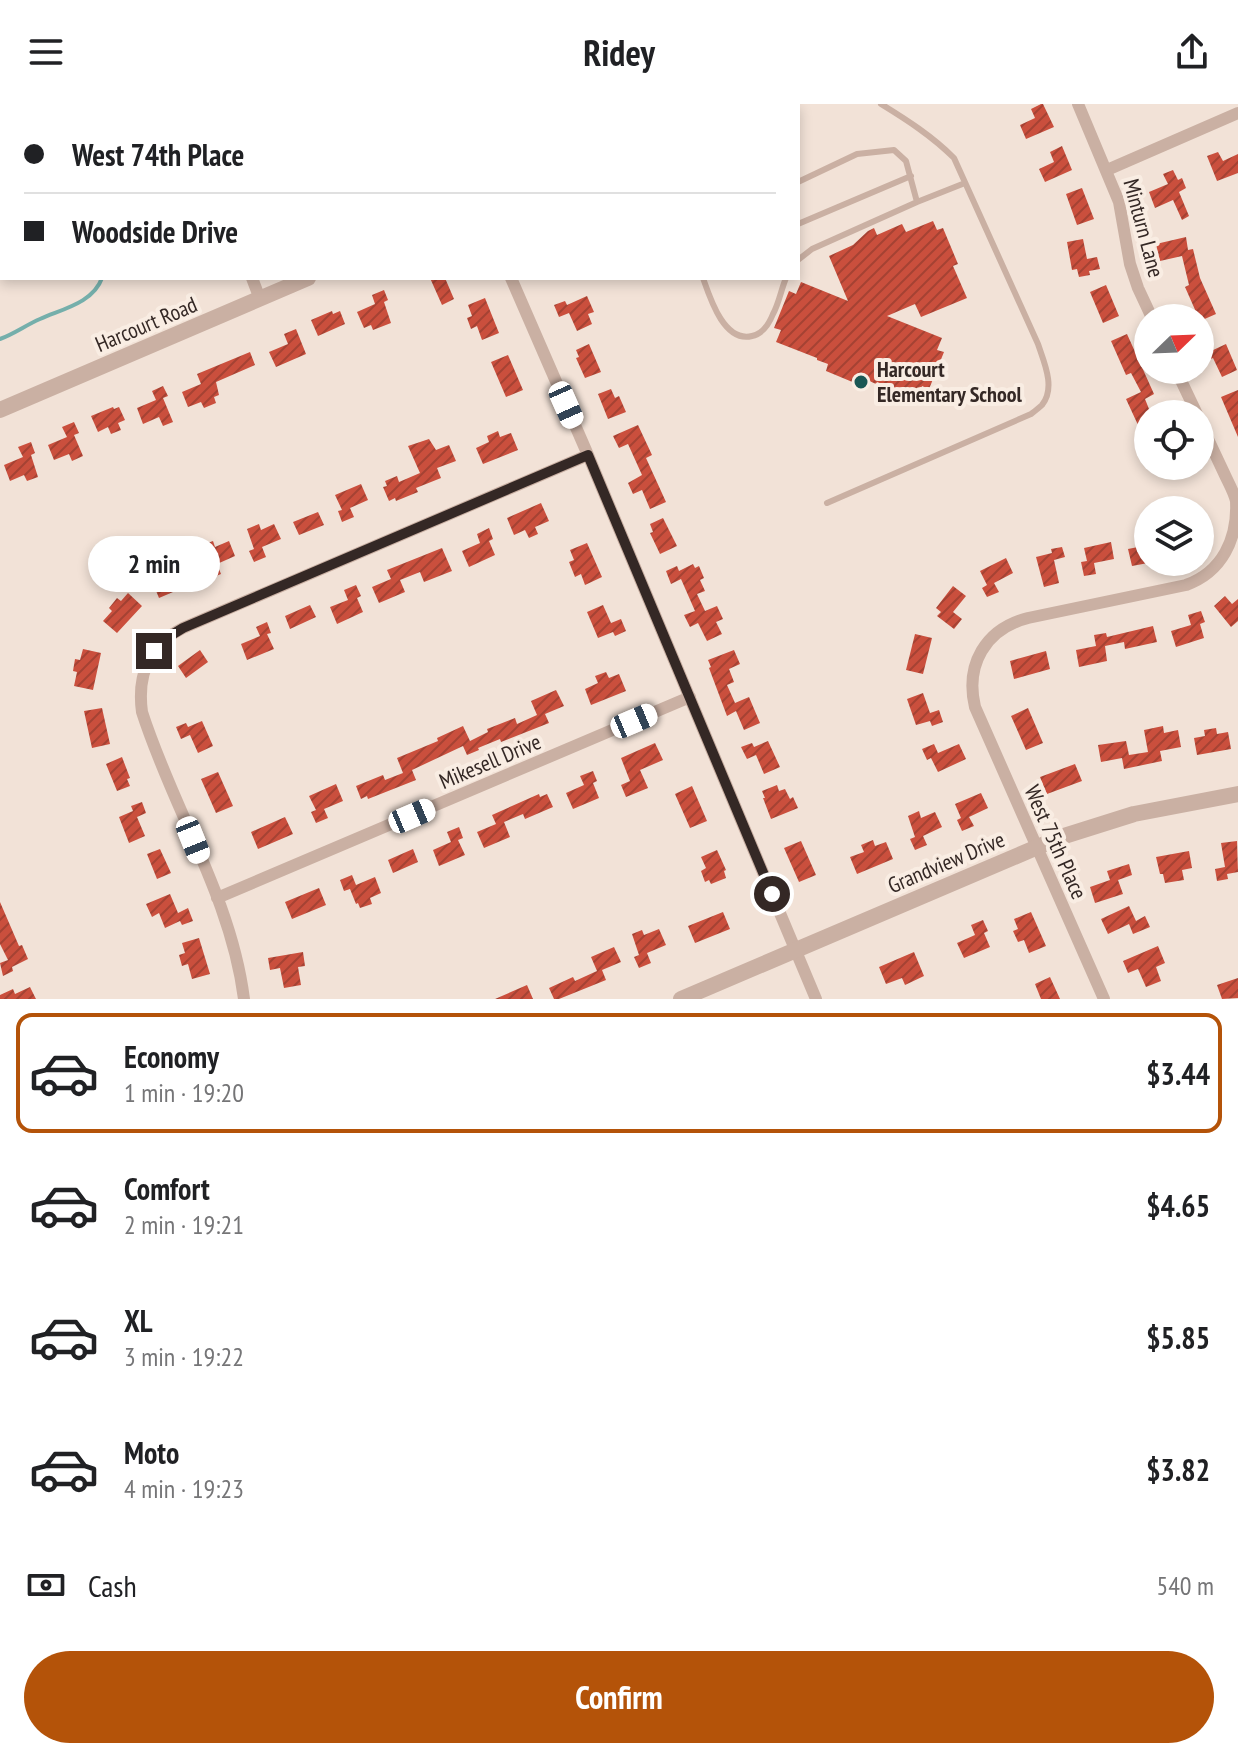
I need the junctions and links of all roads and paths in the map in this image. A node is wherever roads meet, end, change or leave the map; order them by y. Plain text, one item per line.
1 (881, 104) edge
2 (1078, 104) edge
3 (1238, 113) edge
4 (1107, 170) junction
5 (911, 176) junction
6 (800, 181) edge
7 (965, 183) junction
8 (917, 202) junction
9 (800, 223) edge
10 (800, 258) edge
11 (253, 280) edge
12 (303, 280) edge
13 (512, 280) edge
14 (704, 280) edge
15 (785, 280) edge
16 (260, 299) junction
17 (1146, 304) edge
18 (0, 410) edge
19 (1214, 452) edge
20 (588, 455) junction
21 (827, 503) dead end
22 (690, 697) junction
23 (1238, 794) edge
24 (1036, 847) junction
25 (217, 898) junction
26 (796, 951) junction
27 (244, 999) edge
28 (681, 999) edge
29 (816, 999) edge
30 (1104, 999) edge

1 - 7 lane
2 - 4 street, Minturn Lane
3 - 4 street
4 - 17 street, Minturn Lane
5 - 6 lane
5 - 8 lane
5 - 9 lane
7 - 8 lane
7 - 21 lane
8 - 10 lane
11 - 16 street
12 - 16 street, Harcourt Road
13 - 20 street
14 - 15 lane
16 - 18 street, Harcourt Road
19 - 24 street, West 75th Place
20 - 22 street
20 - 25 street
22 - 25 street, Mikesell Drive
22 - 26 street
23 - 24 street, Grandview Drive
24 - 26 street, Grandview Drive
24 - 30 street, West 75th Place
25 - 27 street
26 - 28 street, Grandview Drive
26 - 29 street

